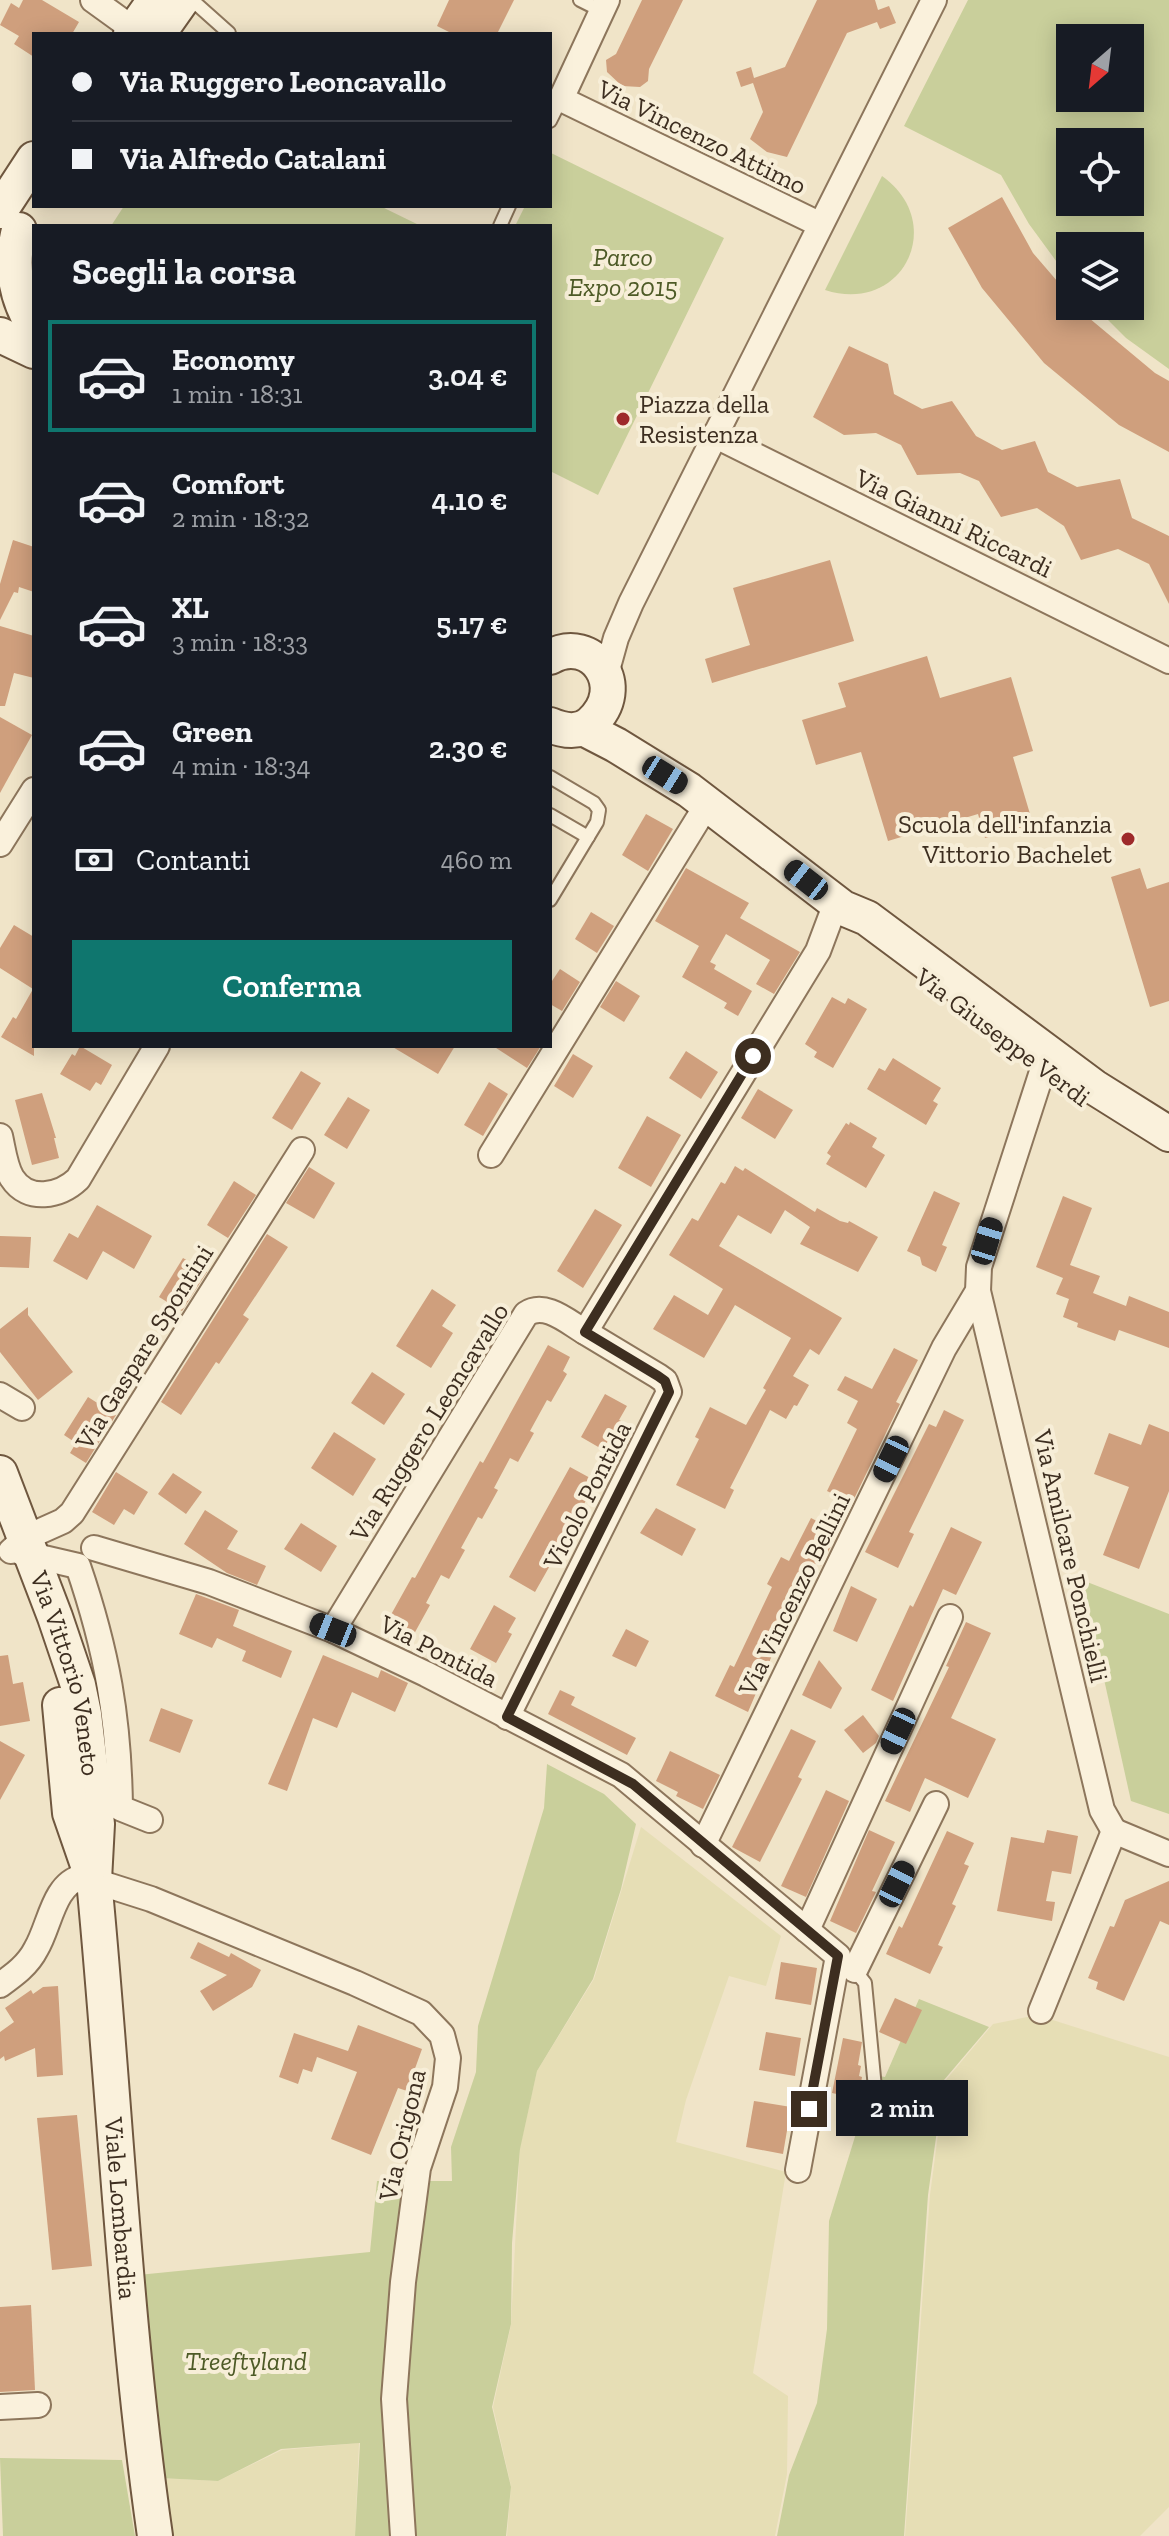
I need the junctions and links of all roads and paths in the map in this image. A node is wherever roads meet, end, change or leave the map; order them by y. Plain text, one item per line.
1 (93, 0) edge
2 (155, 0) edge
3 (182, 0) edge
4 (192, 0) edge
5 (934, 0) edge
6 (597, 4) edge
7 (140, 32) edge
8 (141, 32) edge
9 (142, 32) edge
10 (228, 32) edge
11 (555, 110) edge
12 (32, 166) edge
13 (18, 216) edge
14 (819, 224) junction
15 (0, 261) edge
16 (32, 323) edge
17 (0, 335) edge
18 (32, 350) edge
19 (714, 435) junction
20 (629, 608) junction
21 (564, 654) edge
22 (1169, 661) edge
23 (607, 682) junction
24 (563, 731) edge
25 (552, 778) edge
26 (32, 793) edge
27 (698, 796) junction
28 (552, 816) edge
29 (588, 837) junction
30 (0, 844) edge
31 (552, 897) edge
32 (843, 908) junction
33 (156, 1048) edge
34 (1045, 1061) junction
35 (1169, 1134) edge
36 (1169, 1144) edge
37 (302, 1150) dead end
38 (2, 1151) edge
39 (491, 1155) dead end
40 (978, 1291) junction
41 (585, 1332) junction
42 (0, 1395) edge
43 (22, 1408) dead end
44 (0, 1473) edge
45 (13, 1543) edge
46 (94, 1548) dead end
47 (950, 1617) dead end
48 (333, 1630) junction
49 (507, 1717) junction
50 (936, 1804) dead end
51 (150, 1820) dead end
52 (1114, 1831) junction
53 (703, 1845) junction
54 (1169, 1854) edge
55 (94, 1880) junction
56 (807, 1930) junction
57 (846, 1963) junction
58 (0, 1985) edge
59 (1041, 2011) dead end
60 (877, 2109) dead end
61 (798, 2170) dead end
62 (38, 2405) dead end
63 (0, 2407) edge
64 (155, 2536) edge
65 (403, 2536) edge

1 - 7 street
2 - 8 street
3 - 9 street
4 - 10 lane
5 - 14 street, Via Vincenzo Attimo
6 - 11 street
11 - 14 street, Via Vincenzo Attimo
12 - 13 street
13 - 15 street
13 - 16 street
14 - 19 street, Via Vincenzo Attimo
17 - 18 street
19 - 20 street, Via Vincenzo Attimo
19 - 22 street, Via Gianni Riccardi
20 - 21 street, Via Vincenzo Attimo
20 - 23 street, Via Vincenzo Attimo
21 - 23 street
23 - 24 street
23 - 27 street, Via Giuseppe Verdi
24 - 27 street, Via Giuseppe Verdi
25 - 29 lane
26 - 30 street
27 - 32 street, Via Giuseppe Verdi
27 - 39 street
28 - 29 lane
29 - 31 lane
32 - 34 street, Via Giuseppe Verdi
32 - 41 street
33 - 38 street
34 - 35 street, Via Giuseppe Verdi
34 - 36 street, Via Giuseppe Verdi
34 - 40 street, Via Vincenzo Bellini
37 - 45 street, Via Gaspare Spontini
40 - 52 street, Via Amilcare Ponchielli
40 - 53 street, Via Vincenzo Bellini
41 - 48 street, Via Ruggero Leoncavallo
41 - 49 street, Vicolo Pontida
42 - 43 street
44 - 45 street, Via Vittorio Veneto
45 - 51 street
45 - 55 street, Via Vittorio Veneto
46 - 48 street, Via Pontida
47 - 56 street
48 - 49 street, Via Pontida
49 - 53 street, Via Pontida
50 - 57 street
52 - 54 street
52 - 59 street
53 - 56 street, Via Pontida
55 - 58 street
55 - 64 street, Viale Lombardia
55 - 65 street, Via Origona
56 - 57 street, Via Pontida
57 - 60 lane
57 - 61 street
62 - 63 street

